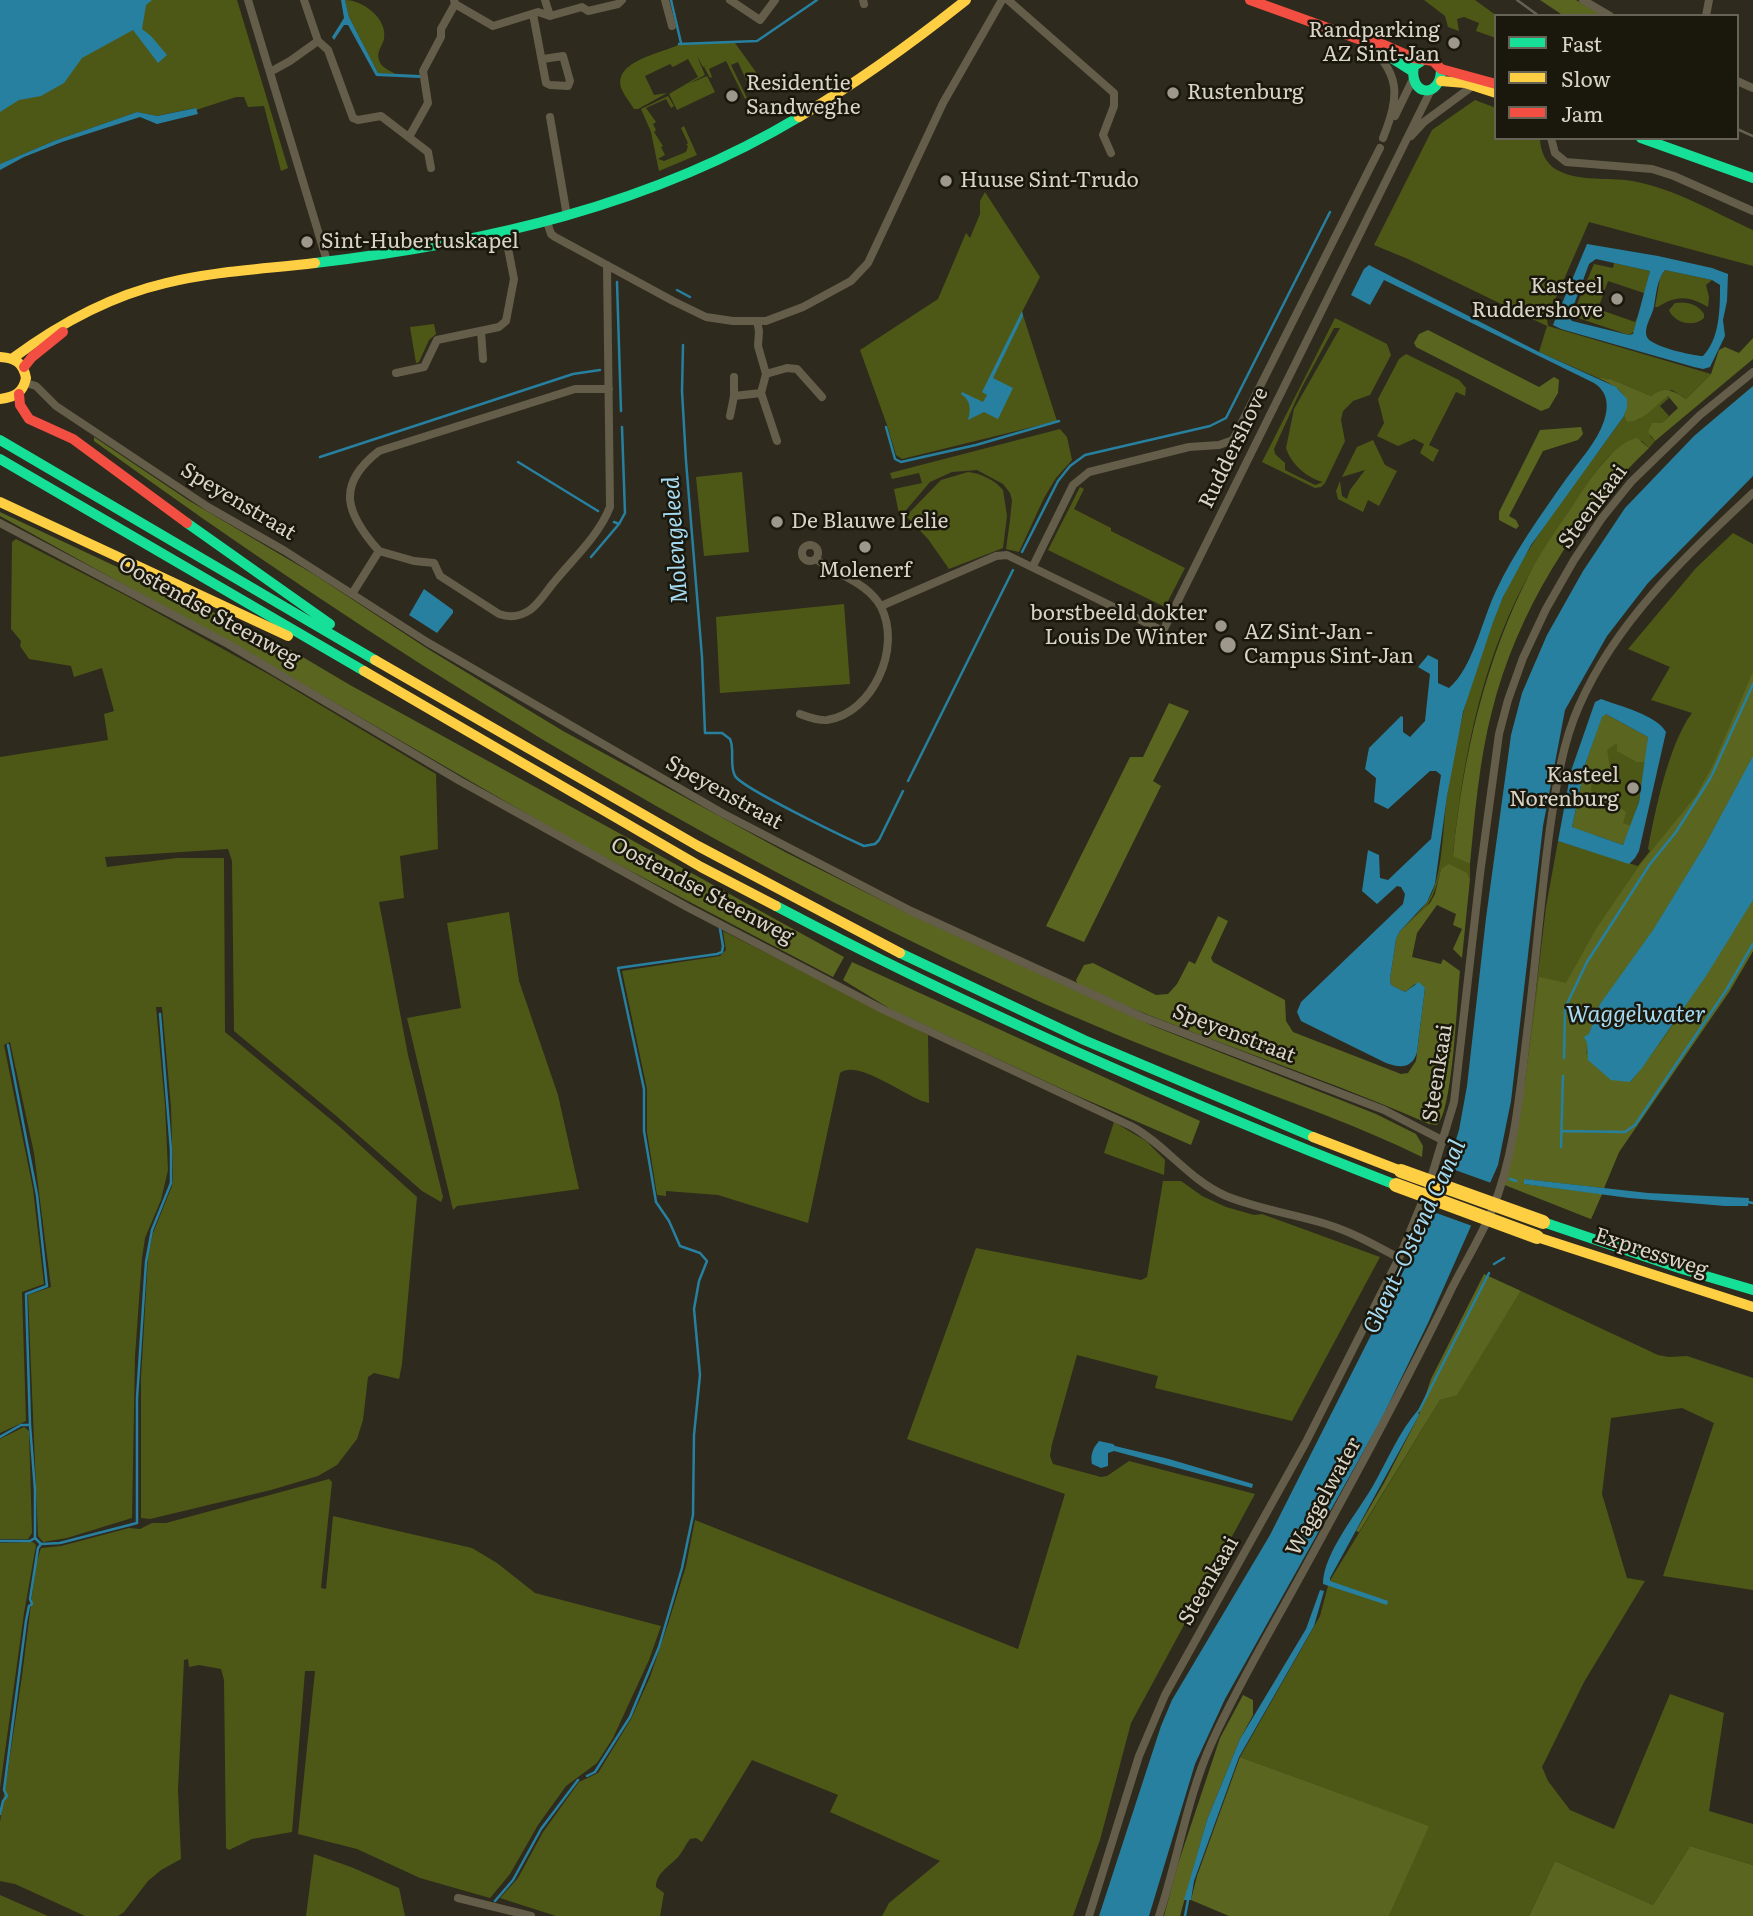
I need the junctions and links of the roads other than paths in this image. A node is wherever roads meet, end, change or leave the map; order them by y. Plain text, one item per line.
1 (248, 0) edge
2 (304, 0) edge
3 (545, 0) edge
4 (622, 0) edge
5 (665, 0) edge
6 (730, 0) edge
7 (775, 0) edge
8 (966, 0) edge
9 (989, 0) edge
10 (1002, 0) edge
11 (1008, 0) edge
12 (1250, 0) edge
13 (1583, 0) edge
14 (454, 2) edge
15 (741, 3) edge
16 (995, 8) junction
17 (533, 14) junction
18 (1607, 14) edge
19 (550, 16) junction
20 (672, 26) dead end
21 (318, 41) junction
22 (1364, 41) junction
23 (543, 59) junction
24 (1423, 60) junction
25 (270, 72) junction
26 (1412, 76) junction
27 (1438, 80) junction
28 (1494, 84) edge
29 (1474, 85) junction
30 (1494, 92) edge
31 (550, 117) dead end
32 (410, 137) junction
33 (1552, 140) edge
34 (1648, 140) edge
35 (1380, 148) dead end
36 (1402, 150) junction
37 (1111, 153) dead end
38 (431, 168) dead end
39 (1753, 177) edge
40 (1753, 211) edge
41 (567, 216) junction
42 (547, 222) junction
43 (505, 233) junction
44 (327, 261) junction
45 (607, 265) junction
46 (757, 321) junction
47 (481, 331) junction
48 (483, 359) dead end
49 (12, 360) edge
50 (1753, 372) edge
51 (396, 373) dead end
52 (766, 374) junction
53 (734, 377) dead end
54 (27, 388) junction
55 (609, 388) junction
56 (761, 393) junction
57 (734, 396) junction
58 (822, 397) dead end
59 (0, 398) edge
60 (730, 416) dead end
61 (0, 440) edge
62 (777, 441) dead end
63 (0, 459) edge
64 (1753, 493) edge
65 (0, 502) edge
66 (4, 525) edge
67 (379, 551) junction
68 (819, 562) dead end
69 (1033, 566) junction
70 (352, 594) junction
71 (881, 606) junction
72 (313, 642) junction
73 (356, 649) junction
74 (800, 715) dead end
75 (1444, 1141) junction
76 (1399, 1178) junction
77 (1399, 1258) junction
78 (1751, 1289) edge
79 (1753, 1307) edge
80 (458, 1898) dead end
81 (531, 1916) edge
82 (1089, 1916) edge
83 (1159, 1916) edge

1 - 25 street
2 - 21 street
3 - 19 street
4 - 19 street
5 - 20 street
6 - 15 street
7 - 15 street
8 - 41 main road
9 - 16 street
10 - 16 street
11 - 37 street
12 - 22 main road
13 - 18 street
14 - 17 street
14 - 32 street
16 - 46 street
17 - 19 street
17 - 23 street
21 - 25 street
21 - 32 street
22 - 24 main road
22 - 26 main road
22 - 26 street
23 - 23 street
24 - 26 main road
24 - 27 main road
25 - 44 street
26 - 27 main road
27 - 28 main road
27 - 29 main road
27 - 36 street
29 - 30 main road
29 - 36 street
31 - 41 street
32 - 38 street
33 - 40 street
34 - 39 main road
35 - 69 street, Ruddershove
36 - 69 street, Ruddershove
41 - 42 main road
42 - 43 main road
42 - 45 street
43 - 44 main road
43 - 47 street
44 - 49 main road
45 - 46 street
45 - 55 street
46 - 52 street
47 - 48 street
47 - 51 street
49 - 54 main road
50 - 75 street, Steenkaai
52 - 56 street
52 - 58 street
53 - 57 street
54 - 59 main road
54 - 70 street, Speyenstraat
54 - 73 main road
55 - 67 street
55 - 67 street
56 - 57 street
56 - 62 street
57 - 60 street
61 - 73 main road
63 - 72 main road
64 - 83 street, Waggelwater
65 - 72 main road
66 - 77 street, Oostendse Steenweg
67 - 70 street
68 - 71 street
69 - 71 street, Ruddershove
70 - 75 street, Speyenstraat
71 - 74 street
72 - 76 main road
73 - 76 main road
75 - 77 street, Steenkaai
76 - 78 main road, Expressweg, bridge
76 - 79 main road, Expressweg, bridge
77 - 82 street, Steenkaai
80 - 81 street

